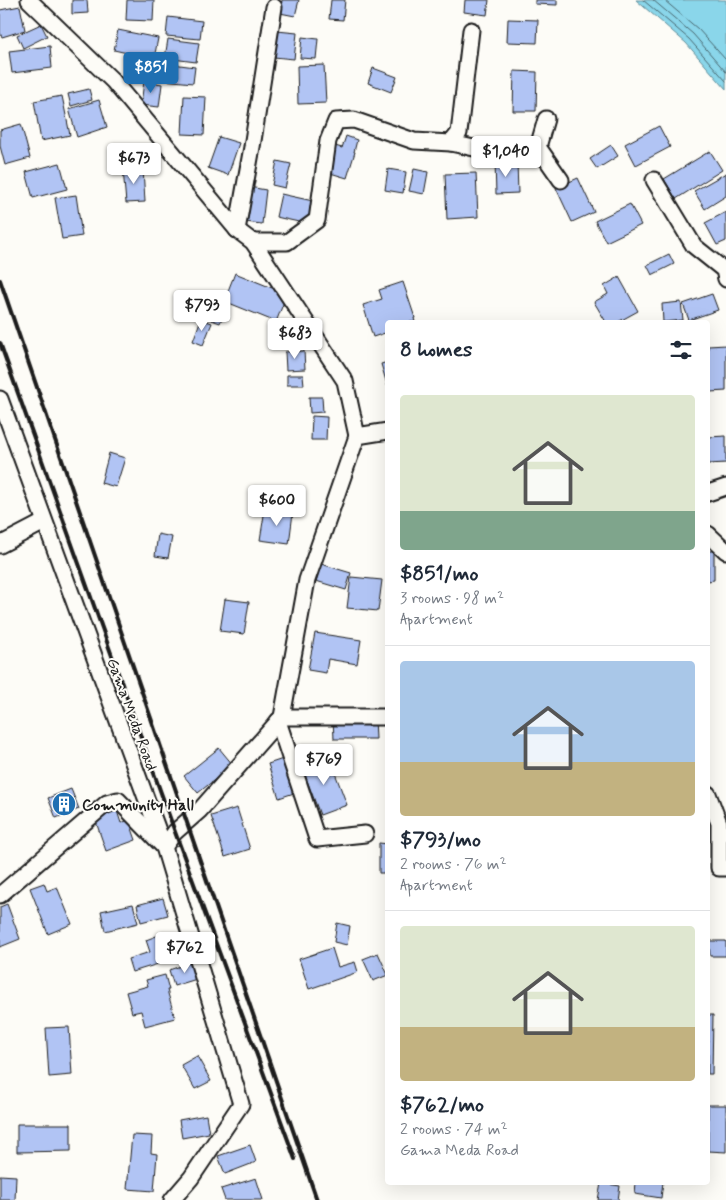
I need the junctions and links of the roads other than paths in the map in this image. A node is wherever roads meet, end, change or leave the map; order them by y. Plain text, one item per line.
1 (29, 0) edge
2 (274, 7) dead end
3 (472, 30) dead end
4 (546, 119) dead end
5 (451, 144) junction
6 (538, 147) junction
7 (561, 180) dead end
8 (654, 180) dead end
9 (237, 230) junction
10 (253, 242) junction
11 (726, 279) edge
12 (0, 399) edge
13 (385, 431) edge
14 (357, 436) junction
15 (726, 487) edge
16 (710, 492) edge
17 (44, 522) junction
18 (710, 536) edge
19 (0, 545) edge
20 (726, 551) edge
21 (385, 717) edge
22 (280, 719) junction
23 (710, 799) edge
24 (365, 834) dead end
25 (164, 848) junction
26 (726, 868) edge
27 (0, 895) edge
28 (172, 1200) edge

1 - 9 street
2 - 9 street
3 - 5 street
4 - 6 street
5 - 6 street
5 - 10 street
6 - 7 street
8 - 11 street
9 - 10 street
10 - 14 street
12 - 17 street, Gama Meda Road
13 - 14 street
14 - 22 street
15 - 16 street
17 - 19 street
17 - 25 street, Gama Meda Road
18 - 20 street
21 - 22 street
22 - 24 street
22 - 25 street
23 - 26 street
25 - 27 street
25 - 28 street, Gama Meda Road

